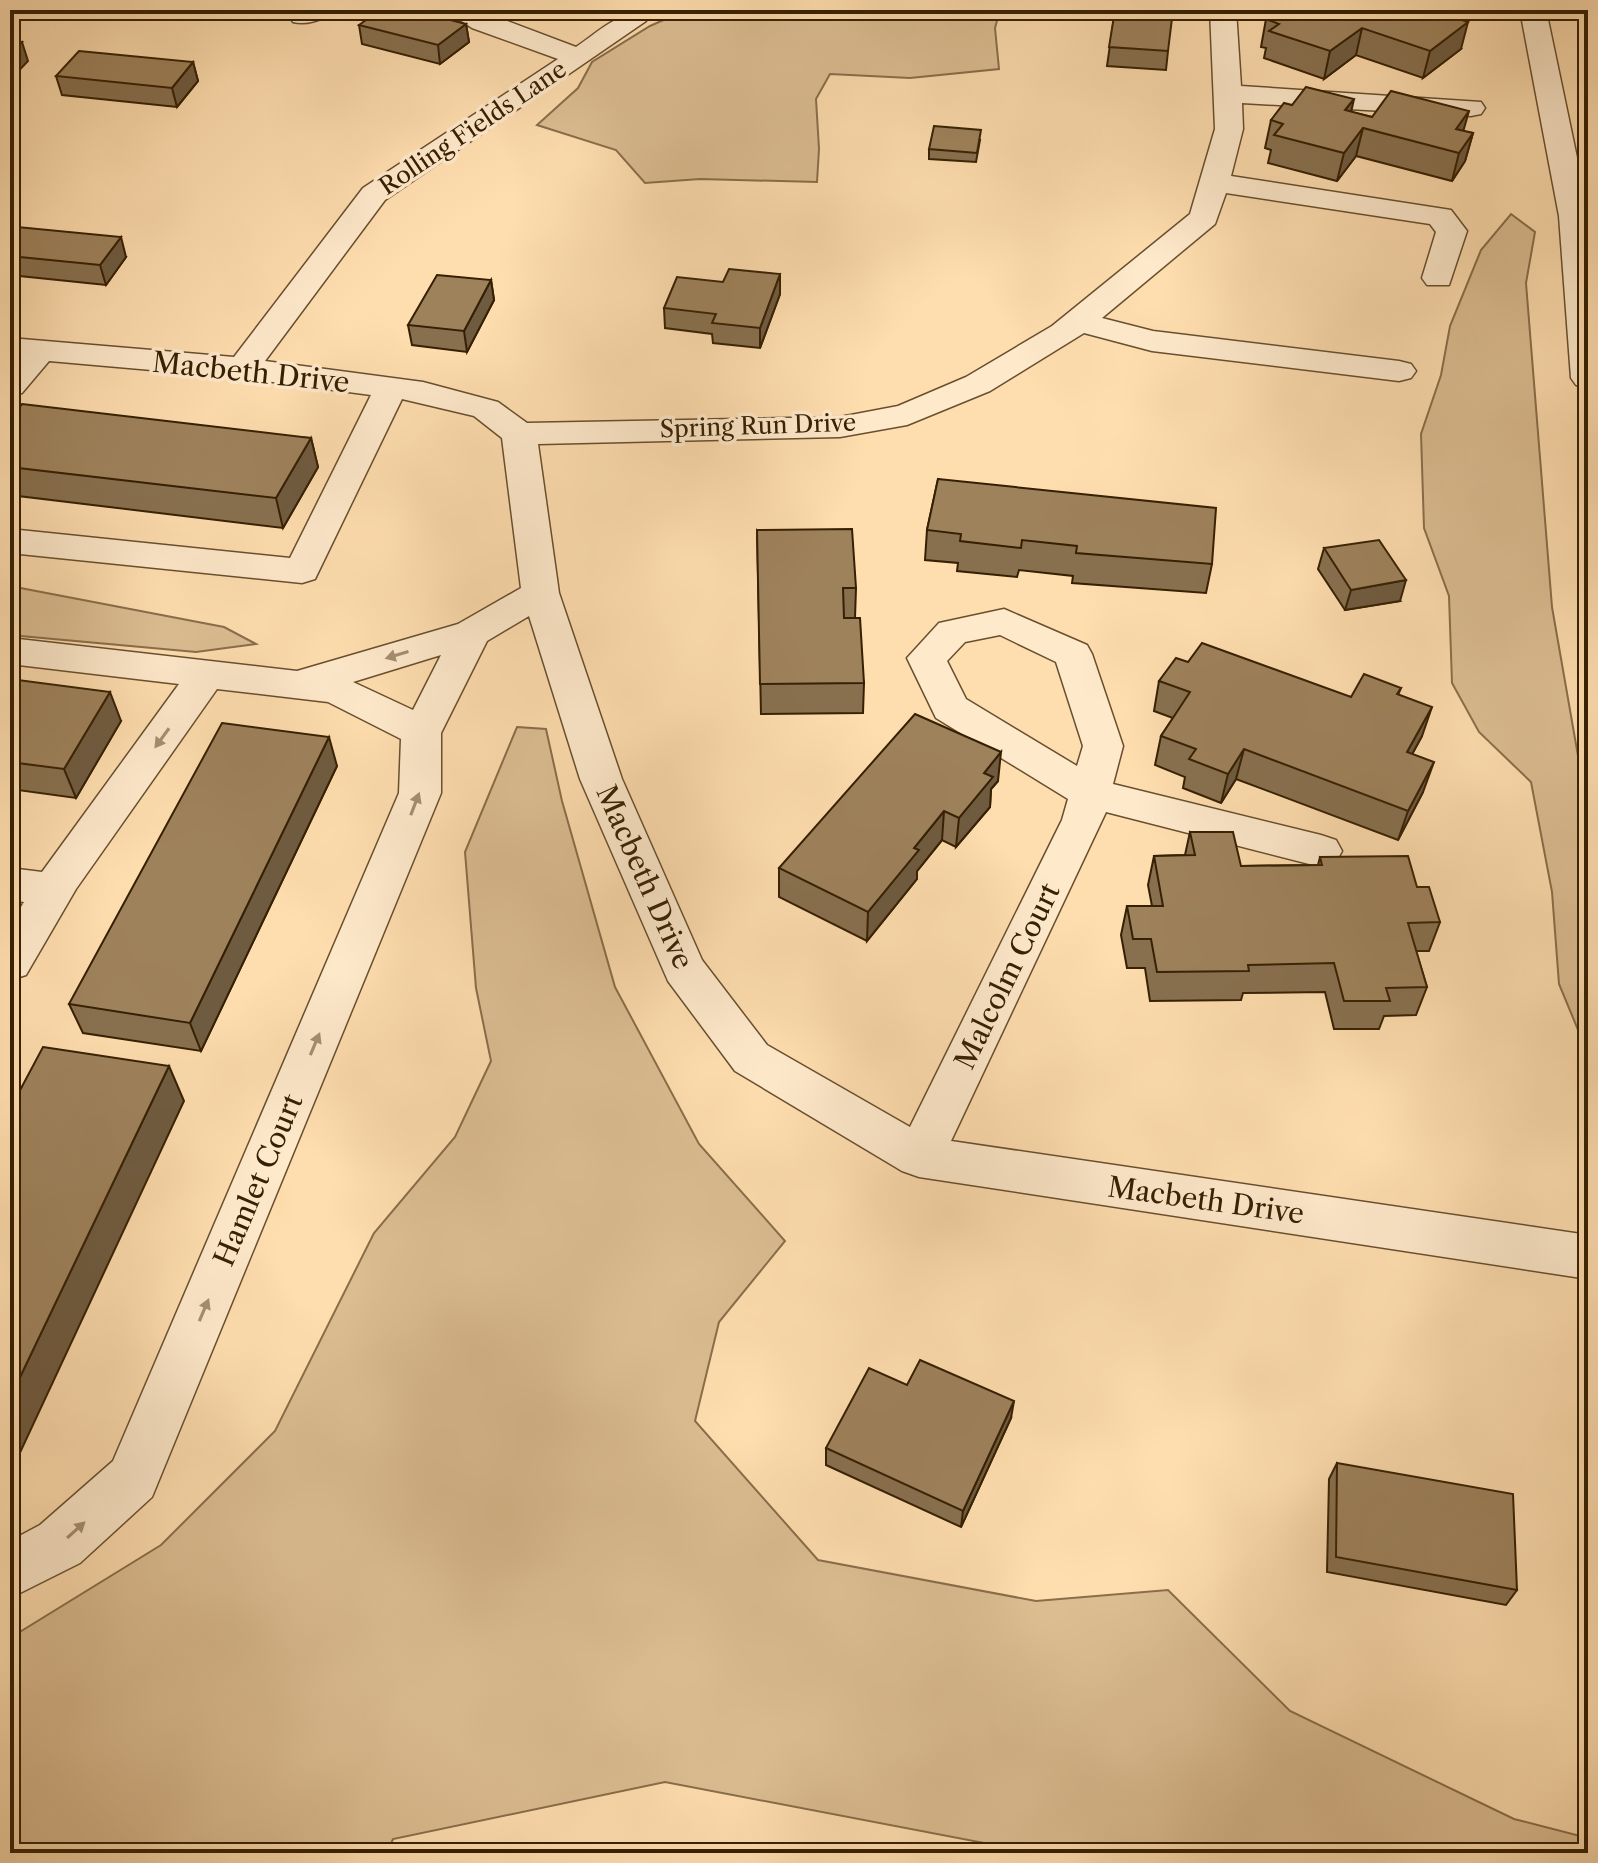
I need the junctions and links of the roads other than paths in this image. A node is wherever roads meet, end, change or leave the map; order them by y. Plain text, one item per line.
1 (458, 10) edge
2 (1223, 10) edge
3 (1310, 10) edge
4 (1359, 10) edge
5 (1533, 10) edge
6 (633, 21) dead end
7 (578, 57) junction
8 (1227, 94) junction
9 (1471, 108) edge
10 (1214, 182) junction
11 (1438, 278) dead end
12 (1079, 322) junction
13 (25, 349) edge
14 (243, 368) junction
15 (1399, 371) dead end
16 (1588, 378) edge
17 (10, 386) edge
18 (391, 388) junction
19 (519, 434) junction
20 (10, 541) edge
21 (540, 593) junction
22 (472, 633) junction
23 (10, 651) edge
24 (207, 674) junction
25 (297, 685) junction
26 (421, 733) junction
27 (1090, 793) junction
28 (1321, 851) dead end
29 (10, 884) edge
30 (54, 890) junction
31 (10, 963) edge
32 (919, 1157) junction
33 (1588, 1257) edge
34 (10, 1571) edge

1 - 7 street
2 - 8 street, Spring Run Drive
3 - 4 street
5 - 16 street
6 - 7 street, Rolling Fields Lane
7 - 14 street, Rolling Fields Lane
8 - 9 street
8 - 10 street, Spring Run Drive
10 - 11 street
10 - 12 street, Spring Run Drive
12 - 15 street
12 - 19 street, Spring Run Drive
13 - 14 street, Macbeth Drive
13 - 17 street
14 - 18 street, Macbeth Drive
18 - 19 street, Macbeth Drive
18 - 20 street
19 - 21 street, Macbeth Drive
21 - 22 street
21 - 32 street, Macbeth Drive
22 -> 25 street
22 - 26 street, Hamlet Court
23 - 24 street
24 - 25 street
24 -> 30 street
25 - 26 street
34 -> 26 street, Hamlet Court
27 - 27 street, Malcolm Court
27 - 28 street
27 - 32 street, Malcolm Court
29 - 30 street
30 - 31 street
32 - 33 street, Macbeth Drive

